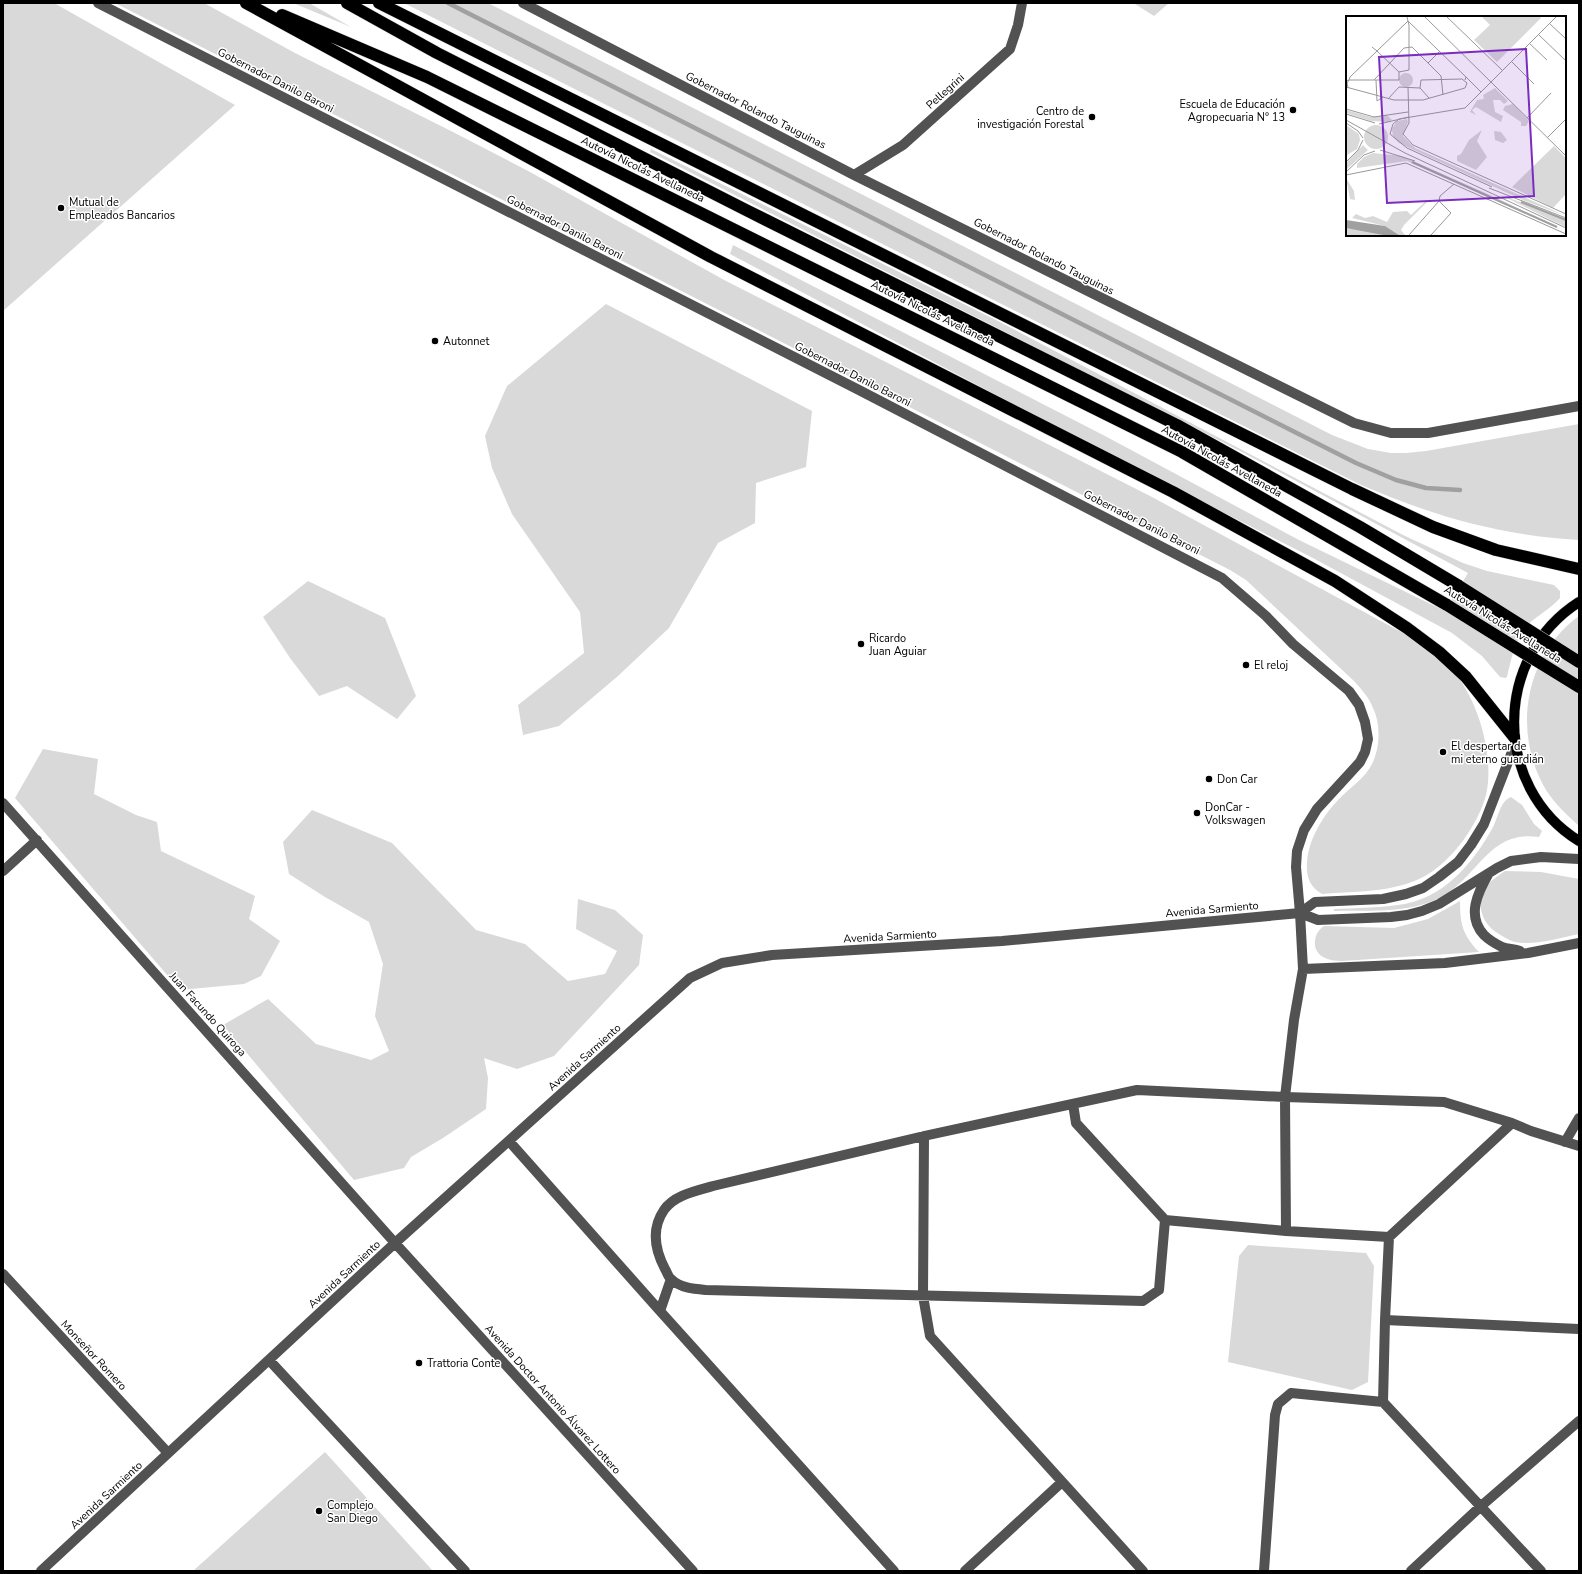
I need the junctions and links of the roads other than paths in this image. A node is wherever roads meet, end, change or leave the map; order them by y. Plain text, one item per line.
1 (98, 3) edge
2 (246, 3) edge
3 (255, 3) edge
4 (348, 3) edge
5 (379, 3) edge
6 (523, 3) edge
7 (1022, 3) edge
8 (854, 175) junction
9 (1579, 406) edge
10 (1579, 569) edge
11 (1579, 602) edge
12 (1579, 662) edge
13 (1579, 687) edge
14 (1515, 740) junction
15 (3, 803) edge
16 (37, 840) junction
17 (1579, 841) edge
18 (1579, 859) edge
19 (3, 871) edge
20 (1489, 873) junction
21 (1300, 913) junction
22 (1579, 943) edge
23 (1528, 953) junction
24 (1303, 969) junction
25 (1286, 1097) junction
26 (1073, 1104) junction
27 (1579, 1118) edge
28 (1512, 1123) junction
29 (924, 1136) junction
30 (509, 1141) junction
31 (1565, 1142) junction
32 (1579, 1146) edge
33 (1165, 1220) junction
34 (1286, 1231) junction
35 (1389, 1237) junction
36 (395, 1243) junction
37 (3, 1274) edge
38 (671, 1279) junction
39 (923, 1296) junction
40 (660, 1311) junction
41 (1385, 1320) junction
42 (1579, 1329) edge
43 (269, 1360) junction
44 (1383, 1402) junction
45 (1579, 1421) edge
46 (168, 1453) junction
47 (1062, 1482) junction
48 (1480, 1507) junction
49 (41, 1571) edge
50 (465, 1571) edge
51 (694, 1571) edge
52 (894, 1571) edge
53 (965, 1571) edge
54 (1143, 1571) edge
55 (1264, 1571) edge
56 (1411, 1571) edge
57 (1541, 1571) edge

1 - 21 street, Gobernador Danilo Baroni
2 - 14 highway
3 - 13 highway, Autovía Nicolás Avellaneda, bridge
4 - 12 highway, Autovía Nicolás Avellaneda, bridge
5 - 10 highway
6 - 8 street, Gobernador Rolando Tauguinas
7 - 8 street, Pellegrini
8 - 9 street, Gobernador Rolando Tauguinas
11 - 14 main road
14 - 17 main road
14 - 21 street, Avenida Sarmiento
15 - 16 street, Juan Facundo Quiroga
16 - 19 street
16 - 36 street, Juan Facundo Quiroga
18 - 20 street, Avenida Sarmiento
20 - 21 street, Avenida Sarmiento
20 - 23 street
21 - 24 street, Gobernador Danilo Baroni
21 - 30 street, Avenida Sarmiento
22 - 23 street
23 - 24 street
24 - 25 street, Gobernador Danilo Baroni
25 - 26 street
25 - 28 street
25 - 34 street, Gobernador Danilo Baroni
26 - 29 street
26 - 33 street
27 - 31 street
28 - 31 street
28 - 35 street
29 - 38 street
29 - 39 street
30 - 36 street, Avenida Sarmiento
30 - 40 street
31 - 32 street
33 - 34 street
33 - 39 street
34 - 35 street
35 - 41 street
36 - 43 street, Avenida Sarmiento
36 - 51 street, Avenida Doctor Antonio Álvarez Lottero
37 - 46 street, Monseñor Romero
38 - 39 street
38 - 40 street
39 - 47 street
40 - 52 street
41 - 42 street
41 - 44 street
43 - 46 street, Avenida Sarmiento
43 - 50 street
44 - 48 street
44 - 55 street
45 - 48 street
46 - 49 street, Avenida Sarmiento
47 - 53 street
47 - 54 street
48 - 56 street
48 - 57 street

